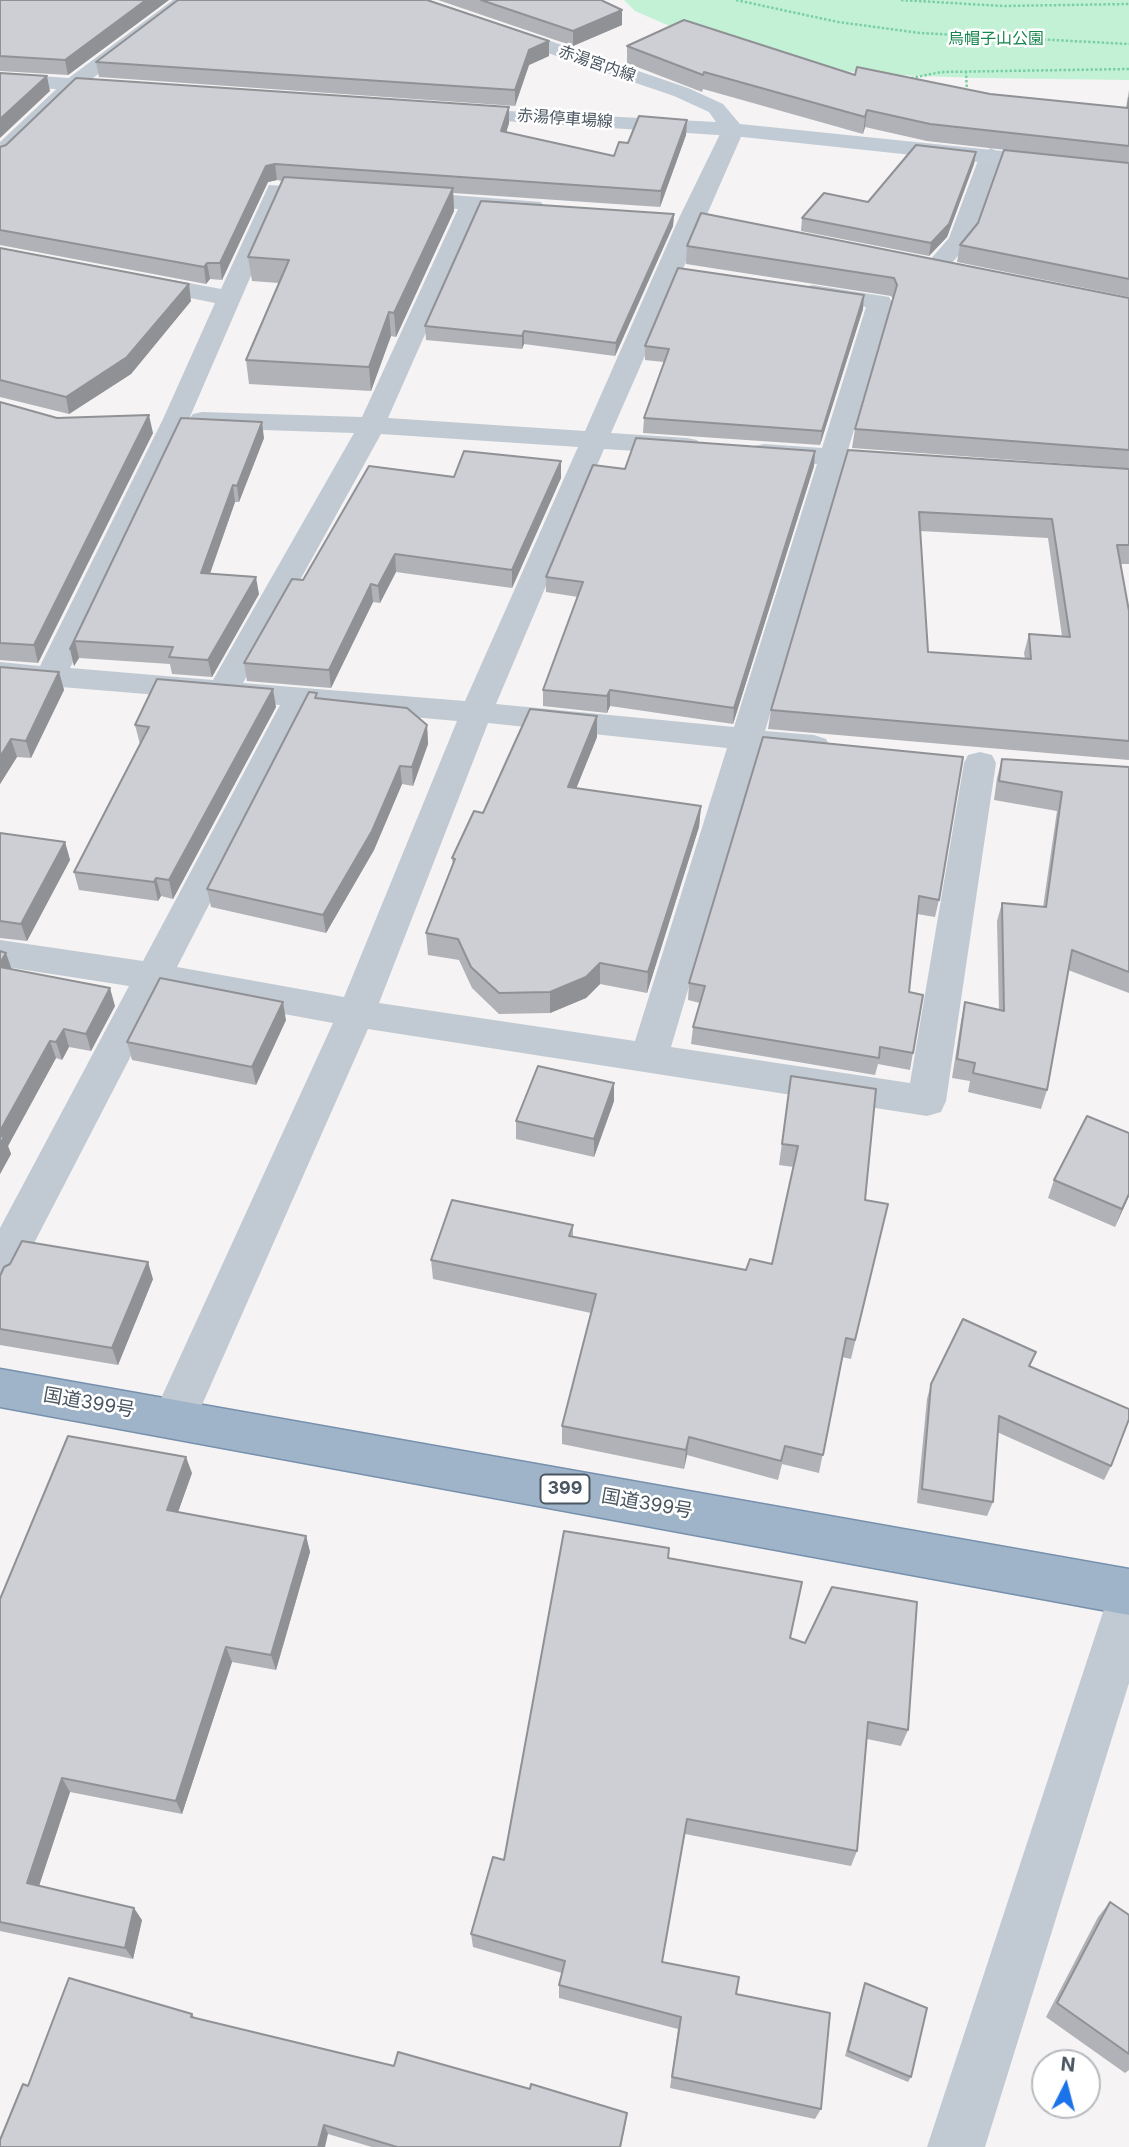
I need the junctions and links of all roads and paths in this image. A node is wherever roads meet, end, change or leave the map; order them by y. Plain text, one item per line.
1 (185, 0) edge
2 (411, 0) edge
3 (736, 0) edge
4 (901, 0) edge
5 (1129, 4) edge
6 (1129, 44) edge
7 (1129, 69) edge
8 (966, 70) junction
9 (0, 79) edge
10 (73, 84) junction
11 (140, 89) edge
12 (924, 89) edge
13 (441, 111) edge
14 (733, 130) junction
15 (0, 153) edge
16 (984, 154) junction
17 (1129, 171) edge
18 (346, 195) edge
19 (374, 197) edge
20 (472, 203) junction
21 (554, 209) edge
22 (663, 216) edge
23 (691, 218) junction
24 (718, 223) edge
25 (908, 262) edge
26 (935, 268) junction
27 (961, 273) edge
28 (121, 277) edge
29 (788, 289) edge
30 (229, 298) junction
31 (164, 420) junction
32 (372, 425) junction
33 (595, 438) junction
34 (833, 458) junction
35 (927, 464) edge
36 (0, 672) edge
37 (51, 676) junction
38 (223, 691) junction
39 (300, 697) junction
40 (476, 712) junction
41 (747, 739) junction
42 (843, 749) edge
43 (980, 763) dead end
44 (0, 953) edge
45 (152, 976) junction
46 (356, 1013) junction
47 (649, 1058) junction
48 (0, 1268) edge
49 (0, 1388) edge
50 (174, 1418) junction
51 (1129, 1592) edge
52 (1129, 1606) edge
53 (956, 2147) edge

1 - 10 street
2 - 14 main road, 赤湯宮内線
3 - 6 path
4 - 5 path
7 - 8 path
8 - 12 path
8 - 16 path
9 - 10 main road
10 - 11 main road
10 - 15 street
13 - 14 main road, 赤湯停車場線
14 - 16 main road, 赤湯停車場線
14 - 23 street
16 - 17 main road, 赤湯停車場線
16 - 26 street
18 - 30 street
19 - 20 street
20 - 21 street
20 - 32 street
22 - 23 street
23 - 24 street
23 - 33 street
25 - 26 street
26 - 27 street
28 - 30 street
29 - 34 street
30 - 31 street
31 - 32 street
31 - 37 street
32 - 33 street
32 - 38 street
33 - 34 street
33 - 40 street
34 - 35 street
34 - 41 street
36 - 37 street
37 - 38 street
38 - 39 street
39 - 40 street
39 - 45 street
40 - 41 street
40 - 46 street
41 - 42 street
41 - 47 street
43 - 47 street
44 - 45 street
45 - 46 street
45 - 48 street
46 - 47 street
46 - 50 street
49 - 50 highway, 国道399号 / 399
50 - 51 highway, 国道399号 / 399
52 - 53 street

